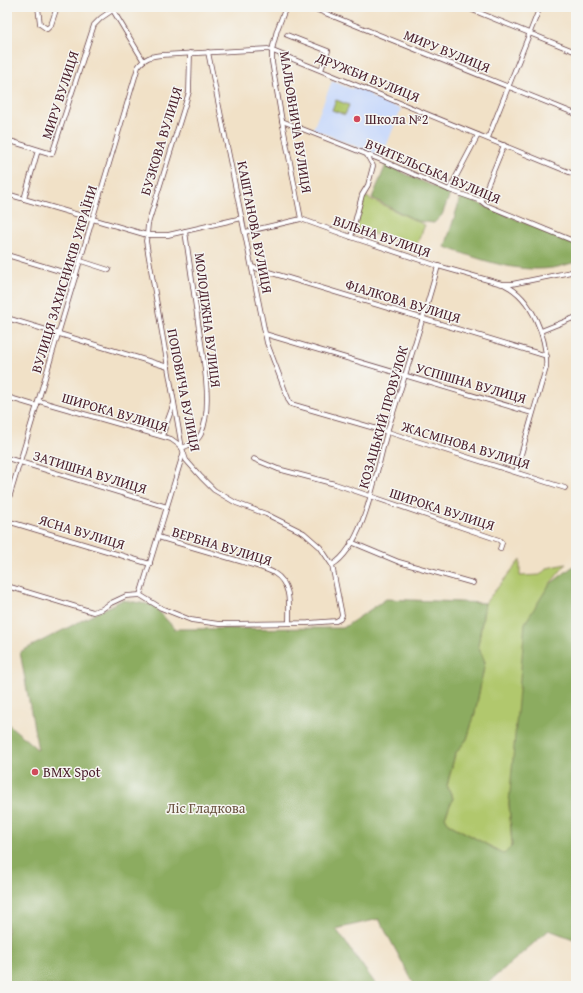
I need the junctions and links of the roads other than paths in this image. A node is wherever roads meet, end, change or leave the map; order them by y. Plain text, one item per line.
1 (38, 7) edge
2 (57, 7) edge
3 (286, 7) edge
4 (310, 7) edge
5 (465, 7) edge
6 (540, 7) edge
7 (114, 8) edge
8 (529, 33) junction
9 (287, 35) dead end
10 (272, 50) junction
11 (208, 52) junction
12 (576, 52) edge
13 (190, 53) junction
14 (143, 60) junction
15 (321, 70) junction
16 (508, 87) junction
17 (576, 114) edge
18 (282, 121) junction
19 (478, 135) junction
20 (488, 138) junction
21 (7, 140) edge
22 (504, 145) junction
23 (38, 150) junction
24 (367, 155) junction
25 (576, 174) edge
26 (450, 190) junction
27 (7, 194) edge
28 (24, 199) junction
29 (481, 201) junction
30 (242, 218) junction
31 (93, 219) junction
32 (301, 219) junction
33 (185, 231) junction
34 (245, 232) junction
35 (146, 235) junction
36 (351, 237) junction
37 (576, 242) edge
38 (7, 255) edge
39 (81, 261) junction
40 (438, 266) junction
41 (252, 267) junction
42 (109, 270) dead end
43 (576, 271) edge
44 (76, 276) junction
45 (502, 284) junction
46 (576, 317) edge
47 (7, 318) edge
48 (423, 318) junction
49 (541, 331) junction
50 (59, 334) junction
51 (265, 334) junction
52 (547, 356) junction
53 (168, 367) junction
54 (405, 376) junction
55 (7, 397) edge
56 (38, 403) junction
57 (174, 403) junction
58 (291, 404) joint
59 (532, 413) junction
60 (388, 432) junction
61 (162, 436) junction
62 (183, 451) junction
63 (7, 458) edge
64 (254, 459) dead end
65 (20, 462) junction
66 (516, 472) junction
67 (565, 488) dead end
68 (372, 498) junction
69 (7, 505) edge
70 (166, 507) junction
71 (7, 520) edge
72 (158, 537) junction
73 (351, 542) junction
74 (500, 549) dead end
75 (150, 564) junction
76 (332, 564) junction
77 (472, 583) dead end
78 (7, 586) edge
79 (140, 595) junction
80 (289, 622) junction

1 - 2 street
3 - 10 street, МАЛЬОВНИЧА ВУЛИЦЯ
4 - 16 street, МИРУ ВУЛИЦЯ
5 - 8 street
6 - 8 street
7 - 14 street
7 - 23 street, МИРУ ВУЛИЦЯ
8 - 12 street
8 - 16 street
9 - 15 street
10 - 11 street, ДРУЖБИ ВУЛИЦЯ
10 - 15 street, ДРУЖБИ ВУЛИЦЯ
10 - 18 street, МАЛЬОВНИЧА ВУЛИЦЯ
11 - 13 street, ДРУЖБИ ВУЛИЦЯ
11 - 30 street, КАШТАНОВА ВУЛИЦЯ
13 - 14 street, ДРУЖБИ ВУЛИЦЯ
13 - 35 street, БУЗКОВА ВУЛИЦЯ
14 - 31 street, ВУЛИЦЯ ЗАХИСНИКІВ УКРАЇНИ
15 - 19 street, ДРУЖБИ ВУЛИЦЯ
16 - 17 street, МИРУ ВУЛИЦЯ
16 - 20 street
18 - 24 street, ВЧИТЕЛЬСЬКА ВУЛИЦЯ
18 - 32 street, МАЛЬОВНИЧА ВУЛИЦЯ
19 - 20 street, ДРУЖБИ ВУЛИЦЯ
19 - 26 street
20 - 22 street, ДРУЖБИ ВУЛИЦЯ
21 - 23 street, МИРУ ВУЛИЦЯ
22 - 25 street, ДРУЖБИ ВУЛИЦЯ
22 - 29 street
23 - 28 street
24 - 26 street, ВЧИТЕЛЬСЬКА ВУЛИЦЯ
24 - 36 street
26 - 29 street, ВЧИТЕЛЬСЬКА ВУЛИЦЯ
27 - 28 street
28 - 31 street
29 - 37 street, ВЧИТЕЛЬСЬКА ВУЛИЦЯ
30 - 33 street
30 - 34 street, КАШТАНОВА ВУЛИЦЯ
31 - 35 street
31 - 39 street, ВУЛИЦЯ ЗАХИСНИКІВ УКРАЇНИ
32 - 34 street
32 - 36 street, ВІЛЬНА ВУЛИЦЯ
33 - 35 street
33 - 62 street, МОЛОДІЖНА ВУЛИЦЯ
34 - 41 street, КАШТАНОВА ВУЛИЦЯ
35 - 53 street, ПОПОВИЧА ВУЛИЦЯ
36 - 40 street, ВІЛЬНА ВУЛИЦЯ
38 - 44 street
39 - 42 street
39 - 44 street, ВУЛИЦЯ ЗАХИСНИКІВ УКРАЇНИ
40 - 45 street, ВІЛЬНА ВУЛИЦЯ
40 - 48 street, КОЗАЦЬКИЙ ПРОВУЛОК
41 - 48 street, ФІАЛКОВА ВУЛИЦЯ
41 - 51 street, КАШТАНОВА ВУЛИЦЯ
43 - 45 street, ВІЛЬНА ВУЛИЦЯ
44 - 50 street, ВУЛИЦЯ ЗАХИСНИКІВ УКРАЇНИ
45 - 49 street
46 - 49 street
47 - 50 street
48 - 52 street, ФІАЛКОВА ВУЛИЦЯ
48 - 54 street, КОЗАЦЬКИЙ ПРОВУЛОК
49 - 52 street
50 - 53 street
50 - 56 street, ВУЛИЦЯ ЗАХИСНИКІВ УКРАЇНИ
51 - 54 street, УСПІШНА ВУЛИЦЯ
51 - 58 street, КАШТАНОВА ВУЛИЦЯ
52 - 59 street
53 - 57 street, ПОПОВИЧА ВУЛИЦЯ
54 - 59 street, УСПІШНА ВУЛИЦЯ
54 - 60 street, КОЗАЦЬКИЙ ПРОВУЛОК
55 - 56 street, ШИРОКА ВУЛИЦЯ
56 - 61 street, ШИРОКА ВУЛИЦЯ
56 - 65 street, ВУЛИЦЯ ЗАХИСНИКІВ УКРАЇНИ
57 - 61 street
57 - 62 street, ПОПОВИЧА ВУЛИЦЯ
58 - 60 street, ЖАСМІНОВА ВУЛИЦЯ
59 - 66 street
60 - 66 street, ЖАСМІНОВА ВУЛИЦЯ
60 - 68 street, КОЗАЦЬКИЙ ПРОВУЛОК
61 - 62 street, ШИРОКА ВУЛИЦЯ
62 - 70 street
62 - 76 street, ПОПОВИЧА ВУЛИЦЯ
63 - 65 street, ЗАТИШНА ВУЛИЦЯ
64 - 68 street, ШИРОКА ВУЛИЦЯ
65 - 69 street, ВУЛИЦЯ ЗАХИСНИКІВ УКРАЇНИ
65 - 70 street, ЗАТИШНА ВУЛИЦЯ
66 - 67 street, ЖАСМІНОВА ВУЛИЦЯ
68 - 73 street, КОЗАЦЬКИЙ ПРОВУЛОК
68 - 74 street, ШИРОКА ВУЛИЦЯ
70 - 72 street
71 - 75 street, ЯСНА ВУЛИЦЯ
72 - 75 street
72 - 80 street, ВЕРБНА ВУЛИЦЯ
73 - 76 street, КОЗАЦЬКИЙ ПРОВУЛОК
73 - 77 street
75 - 79 street
76 - 80 street, ПОПОВИЧА ВУЛИЦЯ
78 - 79 street
79 - 80 street

